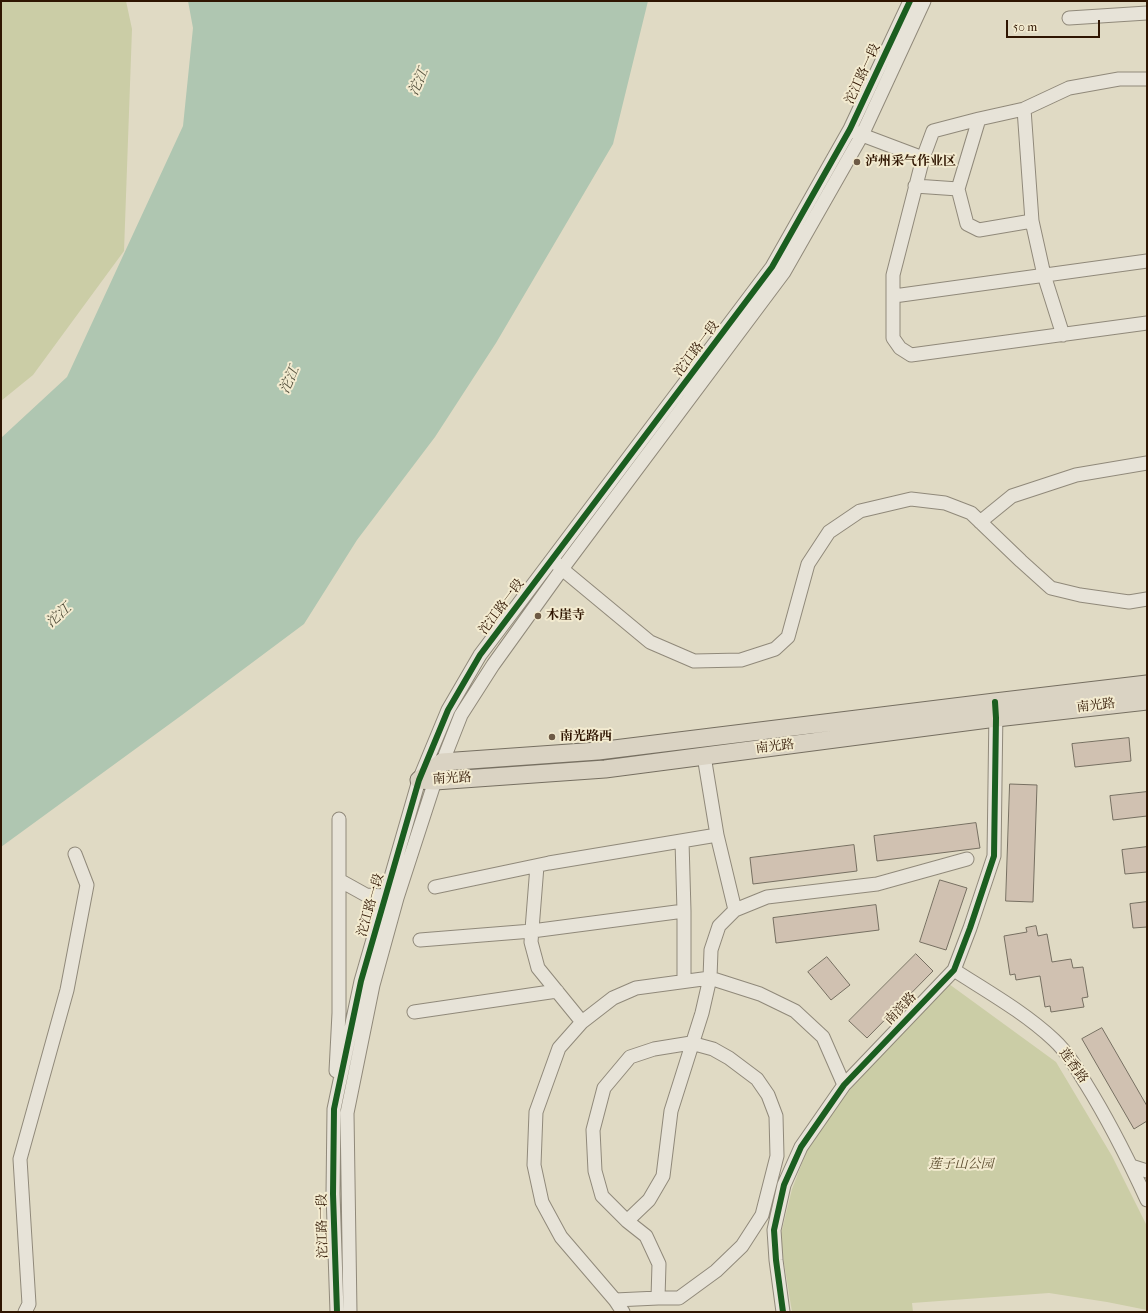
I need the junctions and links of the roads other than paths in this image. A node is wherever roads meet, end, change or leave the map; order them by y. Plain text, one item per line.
1 (910, 1) edge
2 (924, 1) edge
3 (1147, 14) edge
4 (1069, 18) dead end
5 (1147, 79) edge
6 (1024, 108) junction
7 (979, 119) junction
8 (856, 132) junction
9 (923, 158) junction
10 (915, 186) junction
11 (958, 189) junction
12 (1032, 221) junction
13 (1147, 261) edge
14 (1044, 275) junction
15 (894, 296) junction
16 (1147, 323) edge
17 (1063, 335) junction
18 (1147, 463) edge
19 (980, 522) junction
20 (552, 558) junction
21 (562, 569) junction
22 (1147, 599) edge
23 (1147, 684) edge
24 (1147, 701) edge
25 (996, 710) junction
26 (704, 756) junction
27 (442, 762) junction
28 (427, 781) junction
29 (339, 819) dead end
30 (717, 835) junction
31 (682, 841) junction
32 (75, 854) dead end
33 (966, 859) dead end
34 (537, 866) junction
35 (339, 880) junction
36 (435, 887) dead end
37 (385, 896) junction
38 (736, 910) junction
39 (684, 911) junction
40 (532, 931) junction
41 (420, 940) dead end
42 (954, 970) junction
43 (710, 978) junction
44 (684, 981) junction
45 (557, 991) junction
46 (414, 1012) dead end
47 (582, 1022) junction
48 (691, 1043) junction
49 (345, 1057) junction
50 (844, 1085) junction
51 (334, 1109) junction
52 (347, 1112) junction
53 (1131, 1166) junction
54 (1147, 1171) edge
55 (1147, 1200) edge
56 (627, 1221) junction
57 (658, 1298) junction
58 (615, 1300) junction
59 (25, 1312) edge
60 (337, 1312) edge
61 (350, 1312) edge
62 (623, 1312) edge
63 (782, 1312) edge

1 - 8 street, 沱江路一段
2 - 8 street, 沱江路一段
3 - 4 street
5 - 6 street
6 - 7 street
6 - 12 street
7 - 9 street
7 - 11 street
8 - 9 street
8 - 20 street, 沱江路一段
8 - 21 street, 沱江路一段
9 - 10 street
10 - 11 street
10 - 15 street
11 - 12 street
12 - 14 street
13 - 14 street
14 - 15 street
14 - 17 street
15 - 17 street
16 - 17 street
18 - 19 street
19 - 21 street
19 - 22 street
20 - 21 street
20 - 28 street, 沱江路一段
21 - 27 street, 沱江路一段
23 - 25 main road, 南光路
24 - 25 main road, 南光路
25 - 26 main road, 南光路
25 - 27 main road, 南光路
25 - 42 street, 南滨路
26 - 28 main road, 南光路
26 - 30 street
27 - 28 main road, 南光路
28 - 37 street, 沱江路一段
28 - 52 street, 沱江路一段
29 - 35 street
30 - 31 street
30 - 38 street
31 - 34 street
31 - 39 street
32 - 59 street
33 - 38 street
34 - 36 street
34 - 40 street
35 - 37 street
35 - 51 street
37 - 49 street, 沱江路一段
38 - 43 street
39 - 40 street
39 - 44 street
40 - 41 street
40 - 45 street
42 - 50 street, 南滨路
42 - 53 street, 莲香路
43 - 44 street
43 - 48 street
43 - 50 street
44 - 47 street
45 - 46 street
45 - 47 street
47 - 58 street
48 - 56 street
48 - 56 street
48 - 57 street
49 - 51 street, 沱江路一段
49 - 52 street
50 - 63 street, 南滨路
51 - 60 street, 沱江路一段
52 - 61 street, 沱江路一段
53 - 54 street
53 - 55 street, 莲香路
56 - 57 street
57 - 58 street
58 - 62 street

